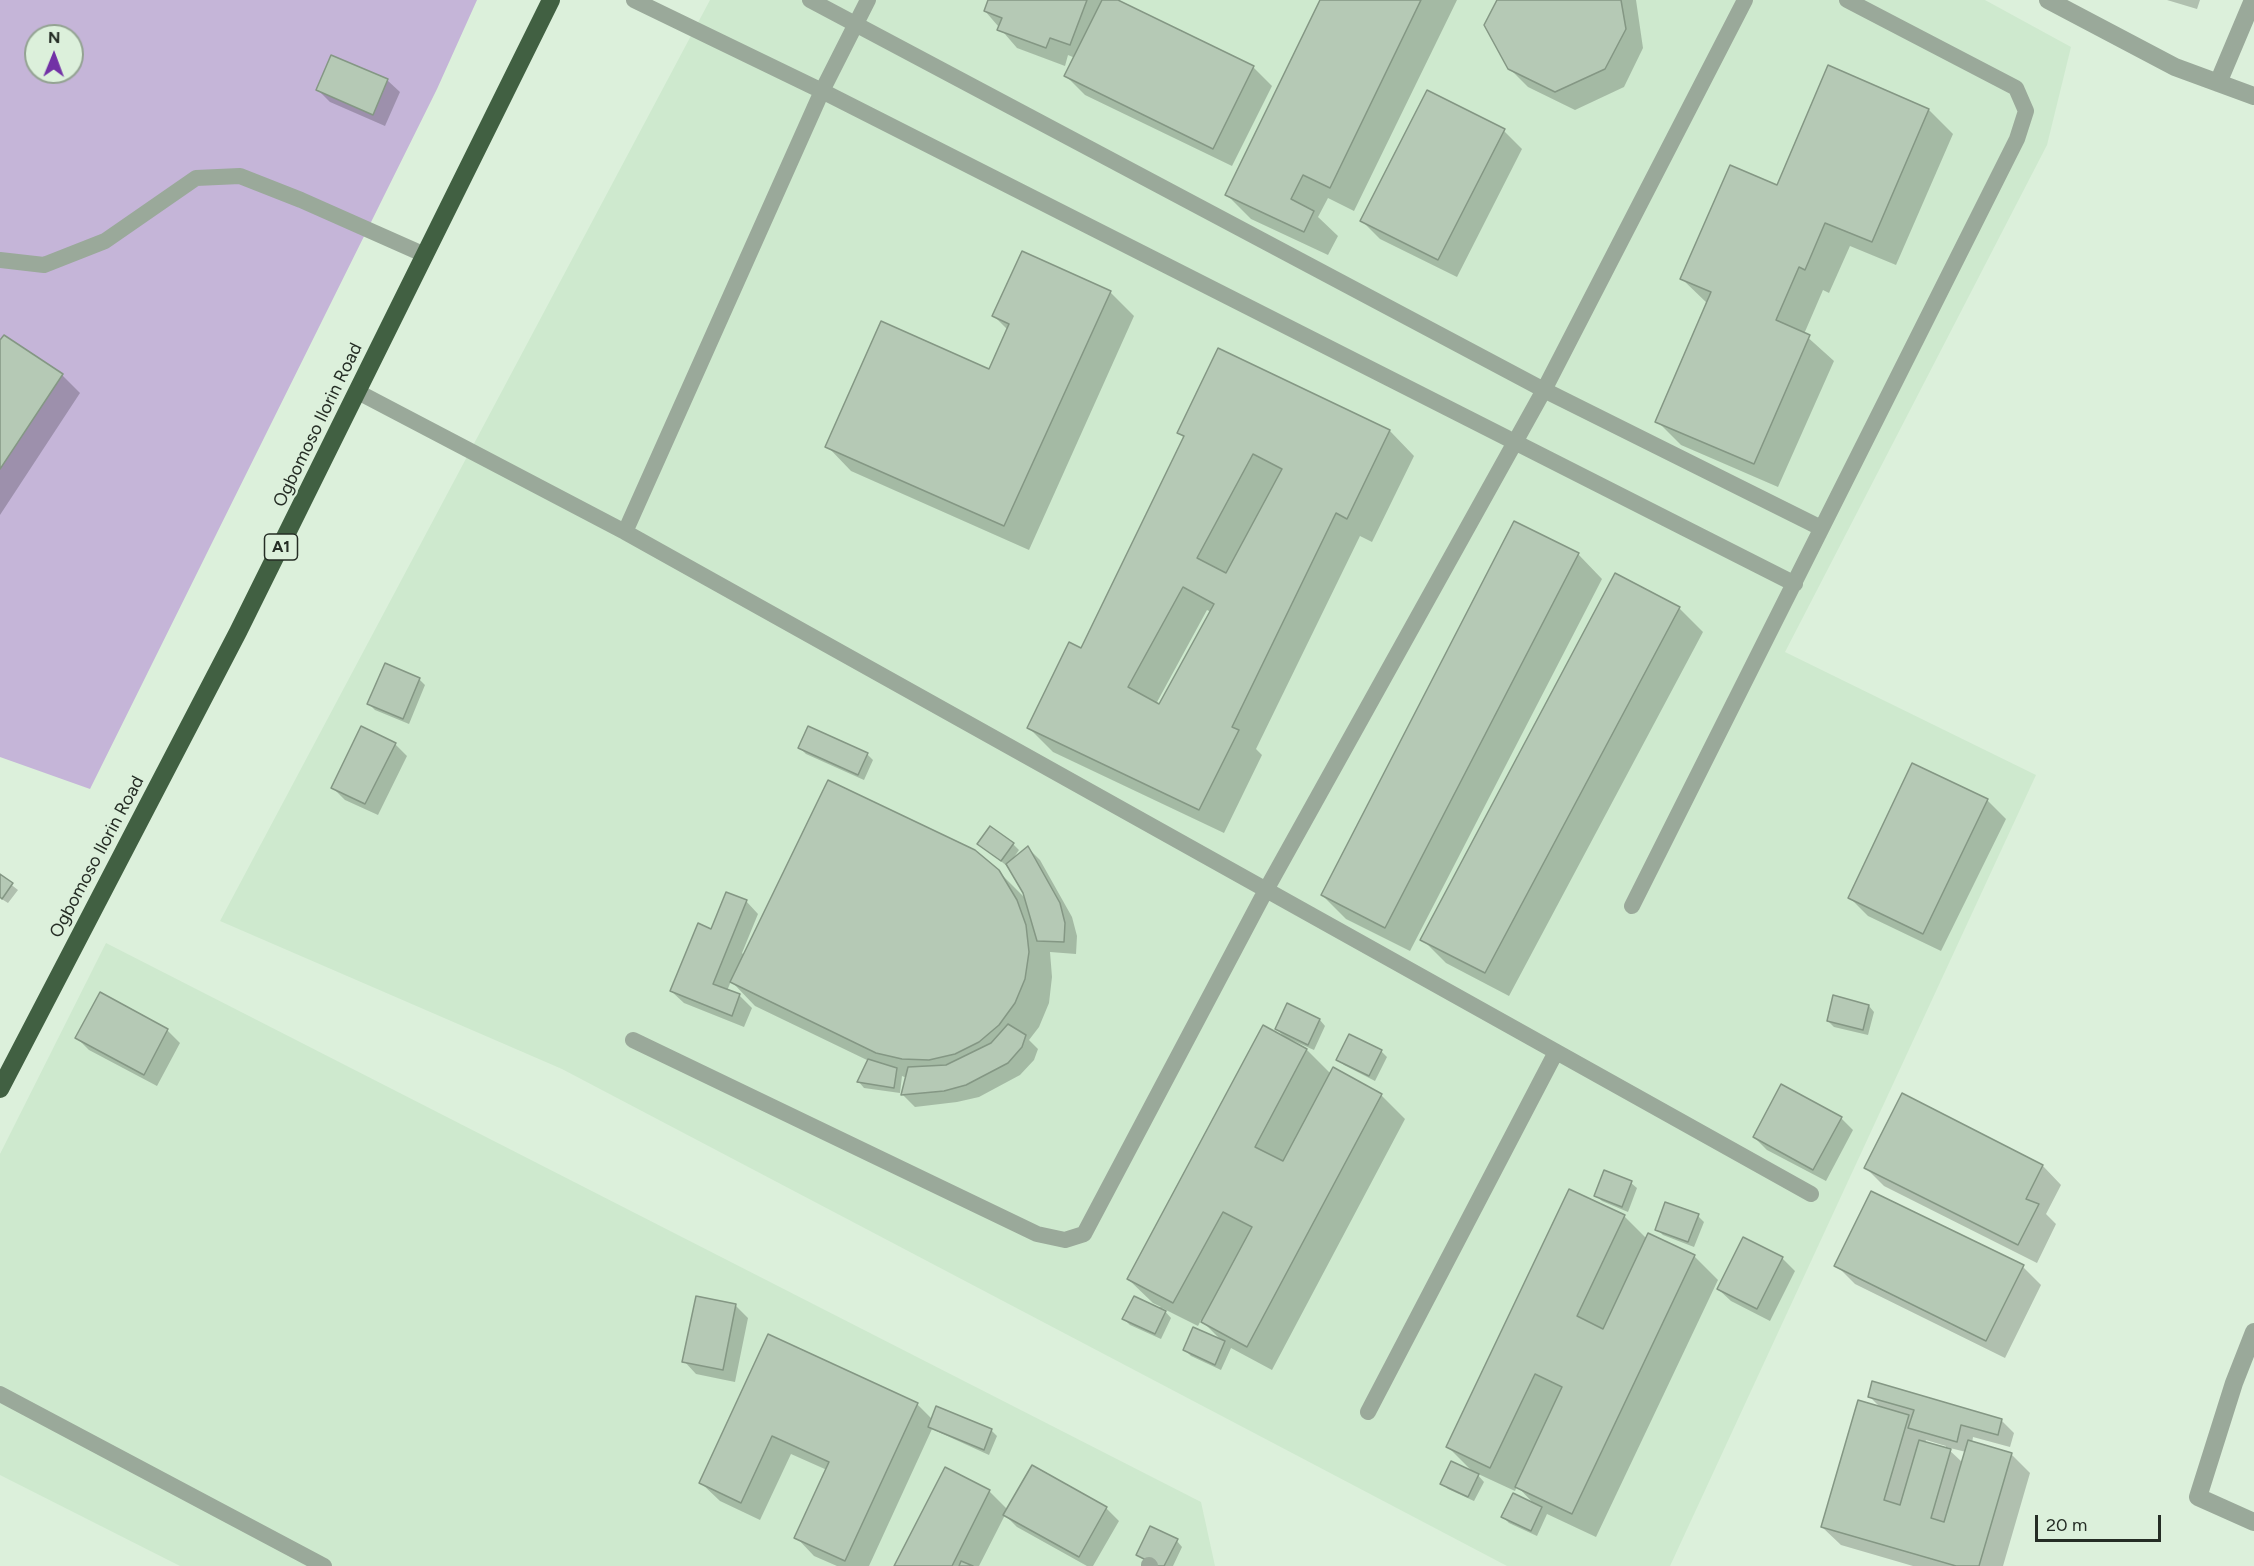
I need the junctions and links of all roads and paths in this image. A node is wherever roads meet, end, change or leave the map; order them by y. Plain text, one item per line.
1 (552, 0) edge
2 (634, 0) edge
3 (810, 0) edge
4 (868, 0) edge
5 (1744, 0) edge
6 (1847, 0) edge
7 (2048, 0) edge
8 (2253, 0) edge
9 (856, 24) junction
10 (2218, 83) junction
11 (822, 91) junction
12 (2254, 96) edge
13 (425, 255) junction
14 (0, 260) edge
15 (1544, 390) junction
16 (358, 392) junction
17 (1514, 440) junction
18 (1821, 528) junction
19 (625, 532) junction
20 (1795, 584) junction
21 (1266, 890) junction
22 (1632, 906) dead end
23 (633, 1040) dead end
24 (1556, 1052) junction
25 (0, 1089) edge
26 (1811, 1194) dead end
27 (2254, 1332) edge
28 (0, 1394) edge
29 (1368, 1412) dead end
30 (2254, 1522) edge
31 (324, 1566) edge

1 - 13 highway, Ogbomoso Ilorin Road / A1
2 - 11 lane
3 - 9 lane
4 - 9 lane
5 - 15 lane
6 - 18 lane
7 - 10 street
8 - 10 street
9 - 11 lane
9 - 15 lane
10 - 12 street
11 - 17 lane
11 - 19 lane
13 - 14 lane
13 - 16 highway, Ogbomoso Ilorin Road / A1
15 - 17 lane
15 - 18 lane
16 - 19 lane
16 - 25 highway, Ogbomoso Ilorin Road / A1
17 - 20 lane
17 - 21 lane
18 - 20 lane
19 - 21 lane
20 - 22 lane
21 - 23 lane
21 - 24 lane
24 - 26 lane
24 - 29 lane
27 - 30 street
28 - 31 lane

